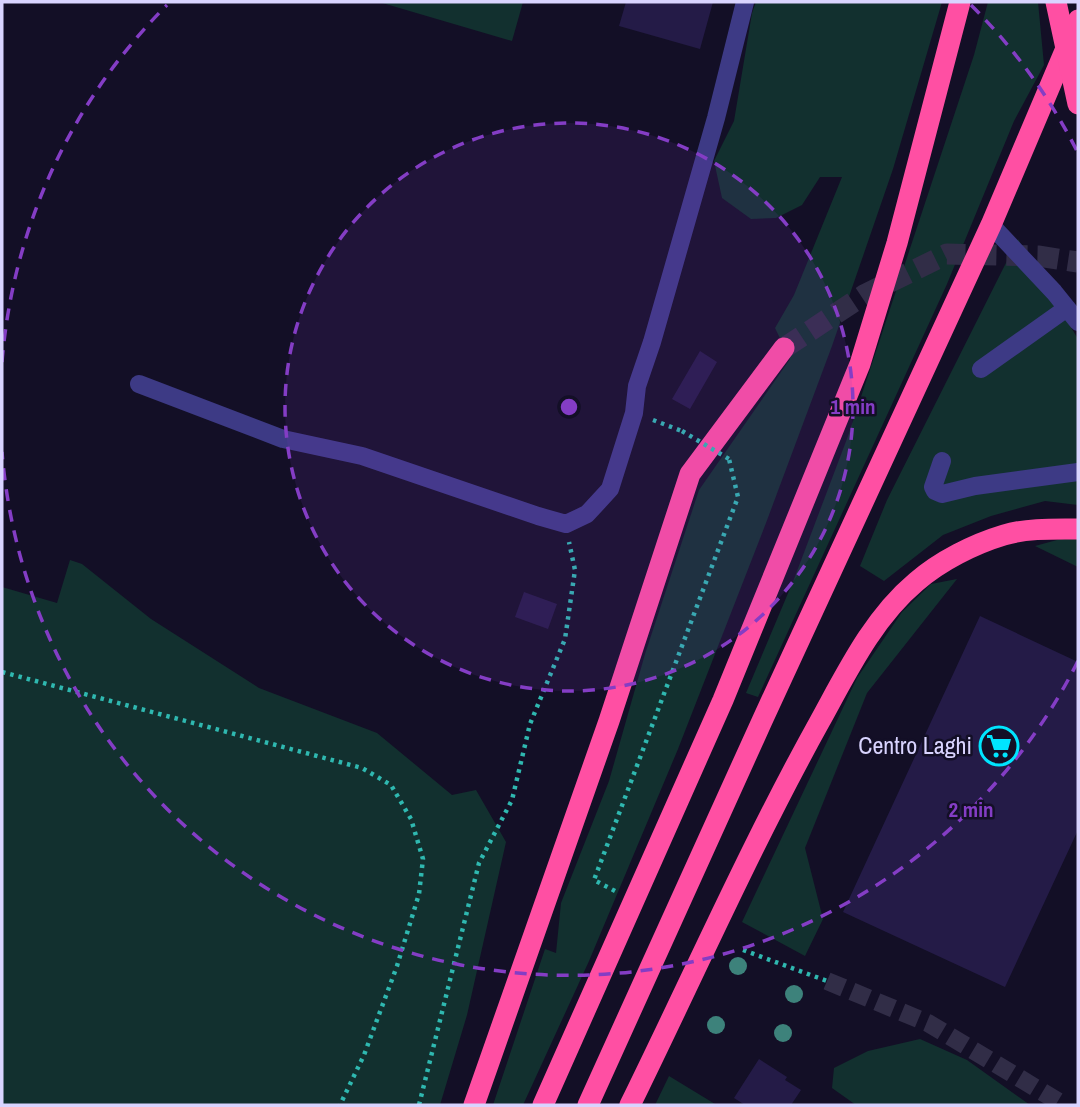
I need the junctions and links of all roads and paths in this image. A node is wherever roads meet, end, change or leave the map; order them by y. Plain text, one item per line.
1 (746, 2) edge
2 (960, 2) edge
3 (1056, 2) edge
4 (1078, 20) edge
5 (1078, 104) edge
6 (991, 225) junction
7 (1073, 315) edge
8 (784, 348) tunnel mouth
9 (981, 369) dead end
10 (139, 384) dead end
11 (634, 413) junction
12 (942, 461) dead end
13 (1078, 472) edge
14 (566, 524) junction
15 (1078, 530) edge
16 (2, 672) edge
17 (616, 891) dead end
18 (743, 950) dead end
19 (827, 981) tunnel mouth
20 (340, 1105) edge
21 (419, 1105) edge
22 (474, 1105) edge
23 (543, 1105) edge
24 (588, 1105) edge
25 (630, 1105) edge

1 - 11 lane
2 - 23 highway
3 - 5 highway, bridge
4 - 6 highway
6 - 7 lane
6 - 24 highway
7 - 9 lane
8 - 22 highway
10 - 14 lane
11 - 14 lane
11 - 17 path, bridge
12 - 13 lane
14 - 21 path
15 - 25 highway
16 - 20 path
18 - 19 path

